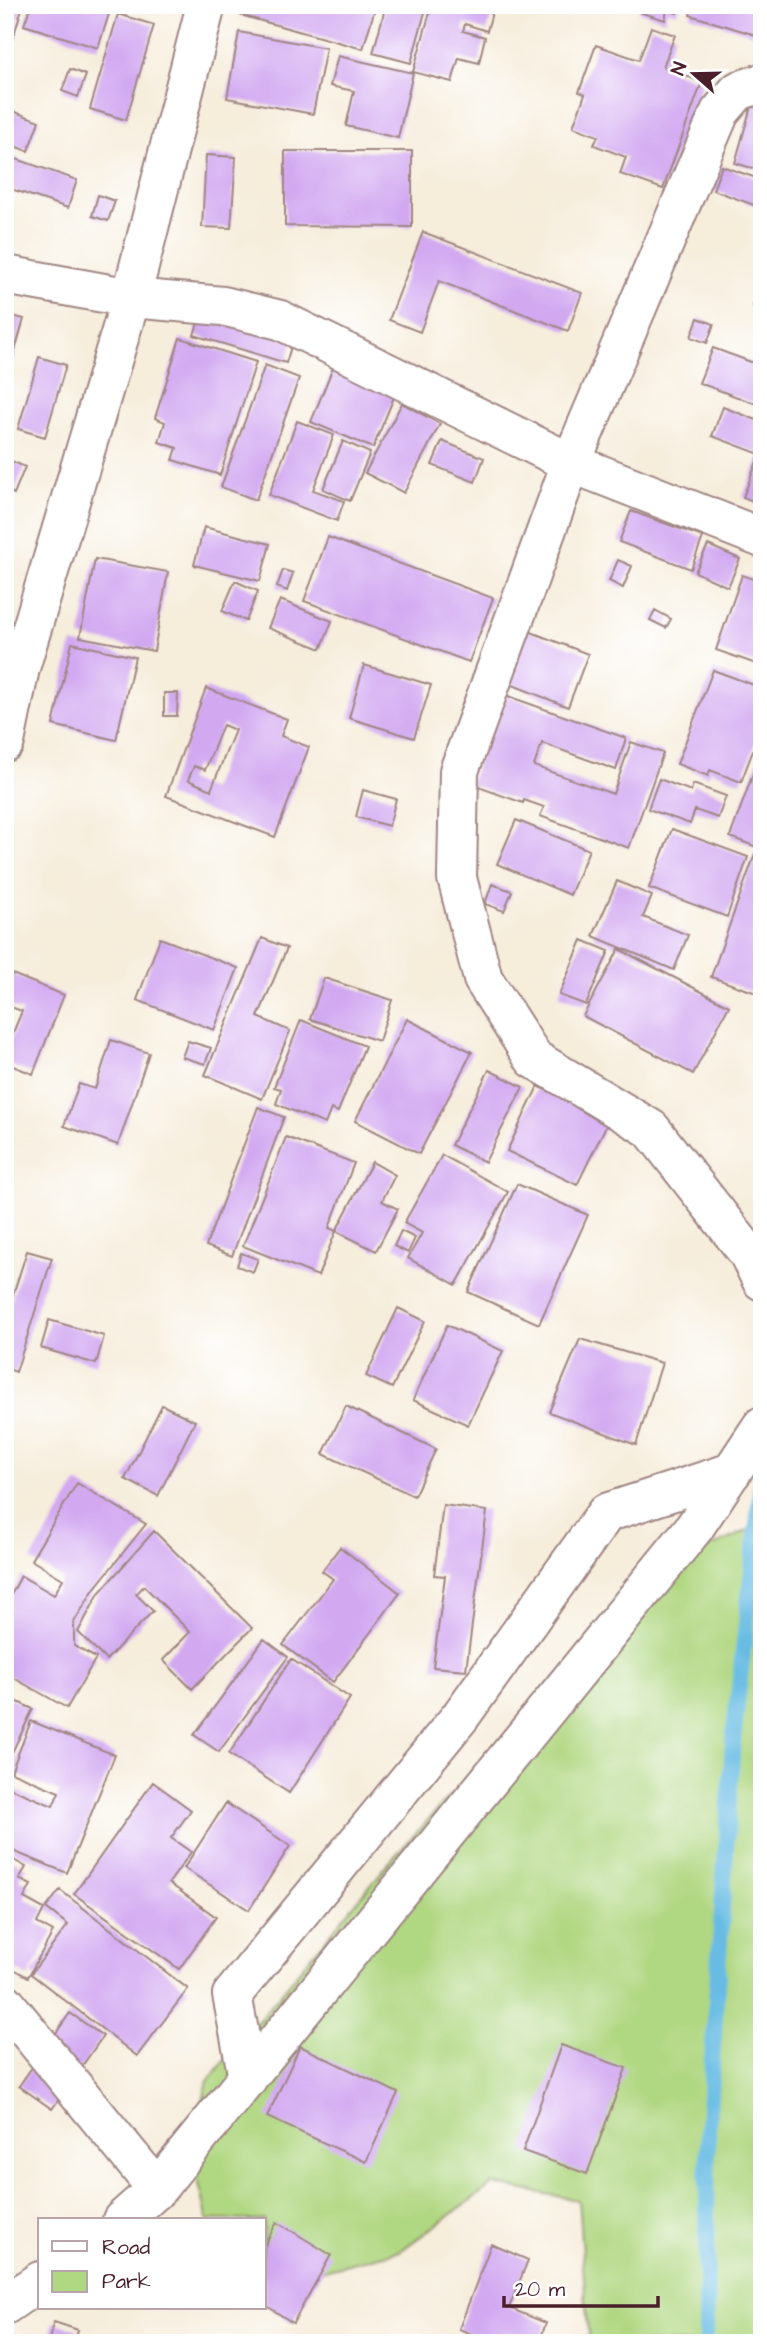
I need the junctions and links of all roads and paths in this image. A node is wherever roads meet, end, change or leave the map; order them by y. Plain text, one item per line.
1 (206, 5) edge
2 (762, 83) edge
3 (5, 275) edge
4 (131, 298) junction
5 (571, 463) junction
6 (762, 538) edge
7 (5, 742) edge
8 (762, 1281) edge
9 (762, 1426) edge
10 (732, 1472) junction
11 (5, 2003) edge
12 (248, 2078) junction
13 (157, 2189) junction
14 (124, 2218) edge
15 (38, 2282) edge
16 (5, 2305) edge

1 - 4 street
2 - 5 street
3 - 4 street
4 - 5 street
4 - 7 street
5 - 6 street
5 - 8 street
9 - 10 street
10 - 12 street
10 - 12 street
11 - 13 street
12 - 13 street
13 - 14 street
15 - 16 street

